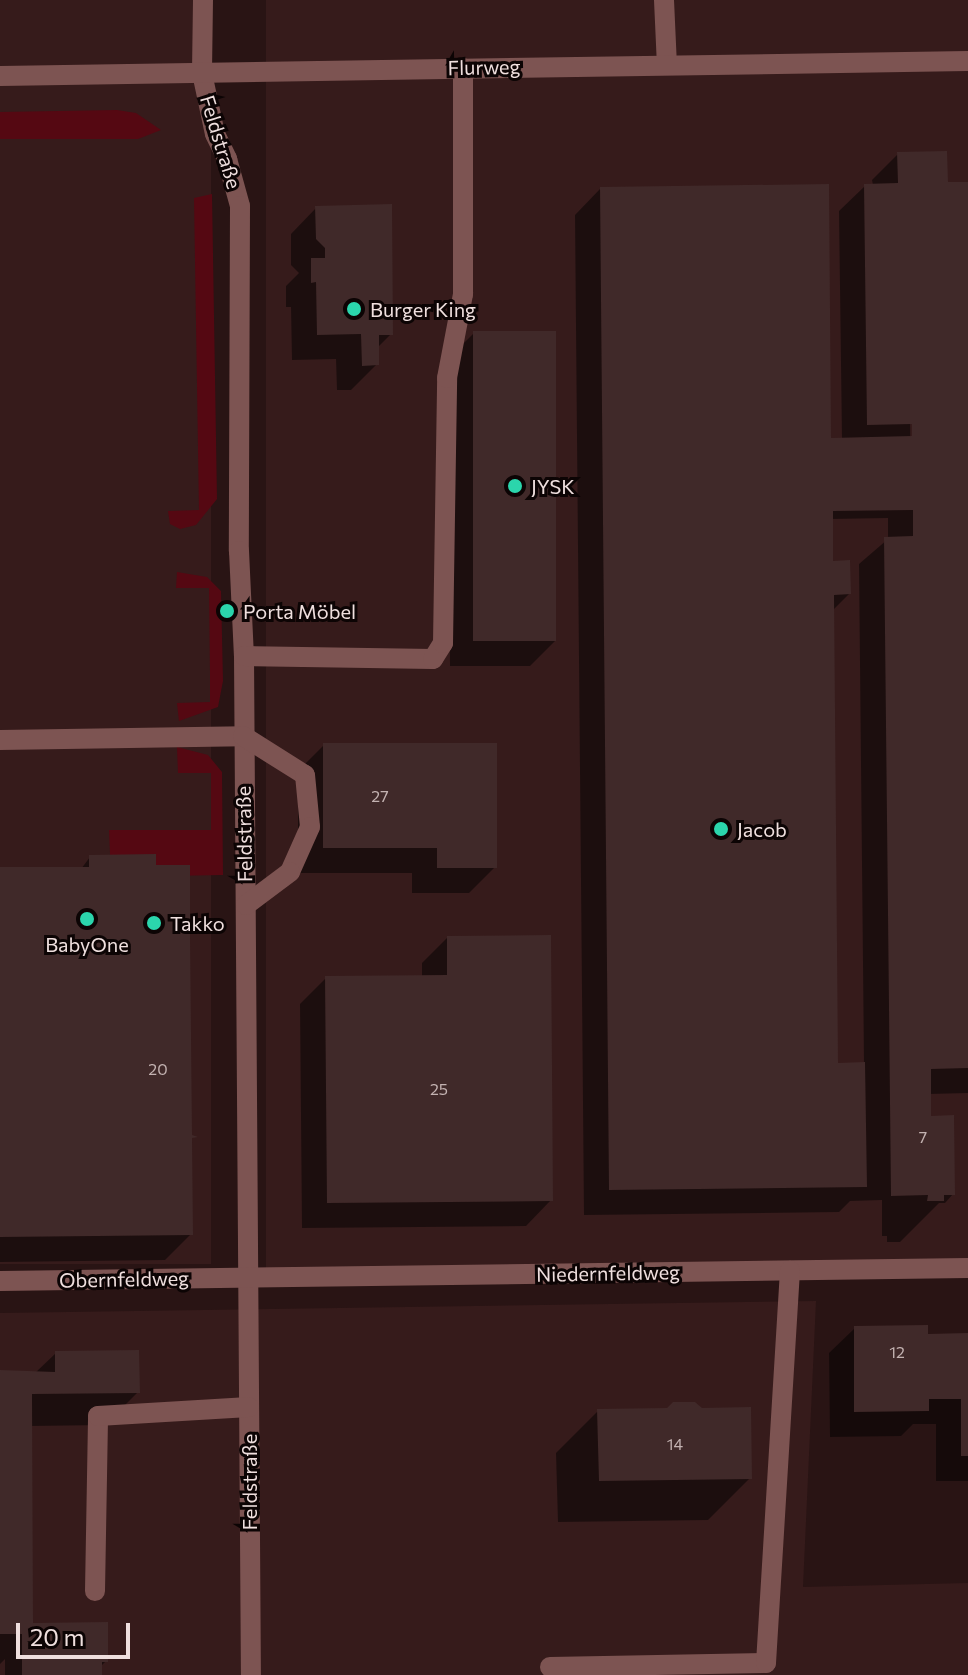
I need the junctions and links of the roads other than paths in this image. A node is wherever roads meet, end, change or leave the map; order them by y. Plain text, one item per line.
1 (203, 0) edge
2 (664, 0) edge
3 (968, 61) edge
4 (667, 65) junction
5 (463, 68) junction
6 (202, 73) junction
7 (0, 76) edge
8 (244, 656) junction
9 (243, 736) junction
10 (0, 740) edge
11 (246, 905) junction
12 (968, 1268) edge
13 (790, 1271) junction
14 (248, 1278) junction
15 (0, 1281) edge
16 (249, 1407) junction
17 (95, 1591) dead end
18 (550, 1667) dead end
19 (251, 1675) edge

1 - 6 street, Feldstraße
2 - 4 street
3 - 4 street, Flurweg
4 - 5 street, Flurweg
5 - 6 street, Flurweg
5 - 8 street
6 - 7 street, Flurweg
6 - 8 street, Feldstraße
8 - 9 street, Feldstraße
9 - 10 street
9 - 11 street, Feldstraße
9 - 11 street
11 - 14 street, Feldstraße
12 - 13 street, Niedernfeldweg
13 - 14 street, Niedernfeldweg
13 - 18 street
14 - 15 street, Obernfeldweg
14 - 16 street, Feldstraße
16 - 17 street
16 - 19 street, Feldstraße

